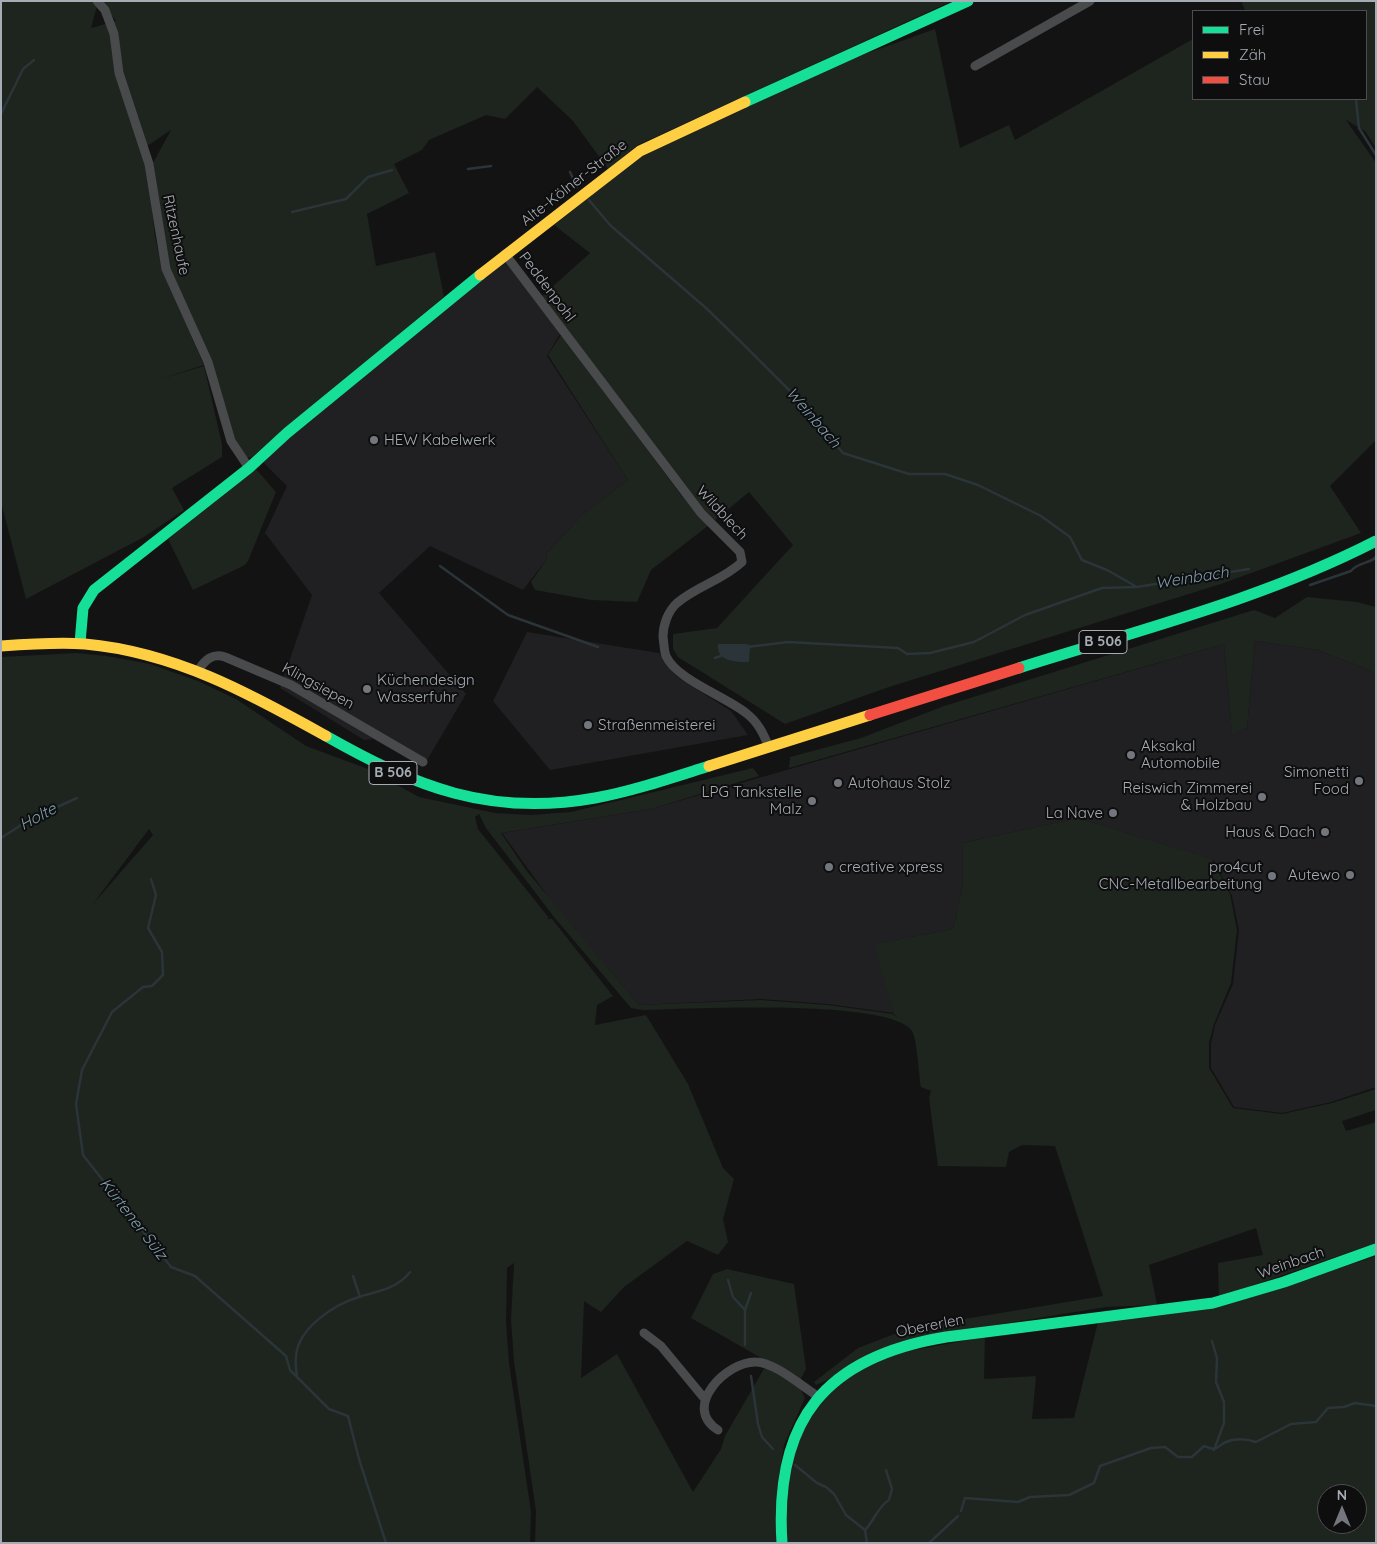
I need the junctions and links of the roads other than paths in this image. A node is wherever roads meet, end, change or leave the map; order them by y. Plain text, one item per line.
1 (97, 1) edge
2 (968, 1) edge
3 (1090, 1) edge
4 (974, 66) dead end
5 (505, 254) junction
6 (567, 336) joint
7 (249, 468) junction
8 (1376, 541) edge
9 (80, 643) junction
10 (1, 646) edge
11 (199, 669) junction
12 (769, 747) junction
13 (423, 762) dead end
14 (1376, 1250) edge
15 (1215, 1302) joint
16 (644, 1333) dead end
17 (819, 1397) junction
18 (704, 1398) junction
19 (718, 1430) dead end
20 (782, 1543) edge

1 - 7 street, Ritzenhaufe
2 - 5 main road, Alte-Kölner-Straße
3 - 4 street
5 - 6 street, Peddenpohl
5 - 7 main road, Alte-Kölner-Straße
6 - 12 street, Wildblech
7 - 9 main road
8 - 12 main road, B 506
9 - 10 main road, B 506
9 - 11 main road, B 506
11 - 12 main road, B 506
11 - 13 street, Klingsiepen
14 - 15 main road, Weinbach
15 - 17 main road, Obererlen
16 - 18 street
17 - 18 street
17 - 20 main road, Obererlen
18 - 19 street

